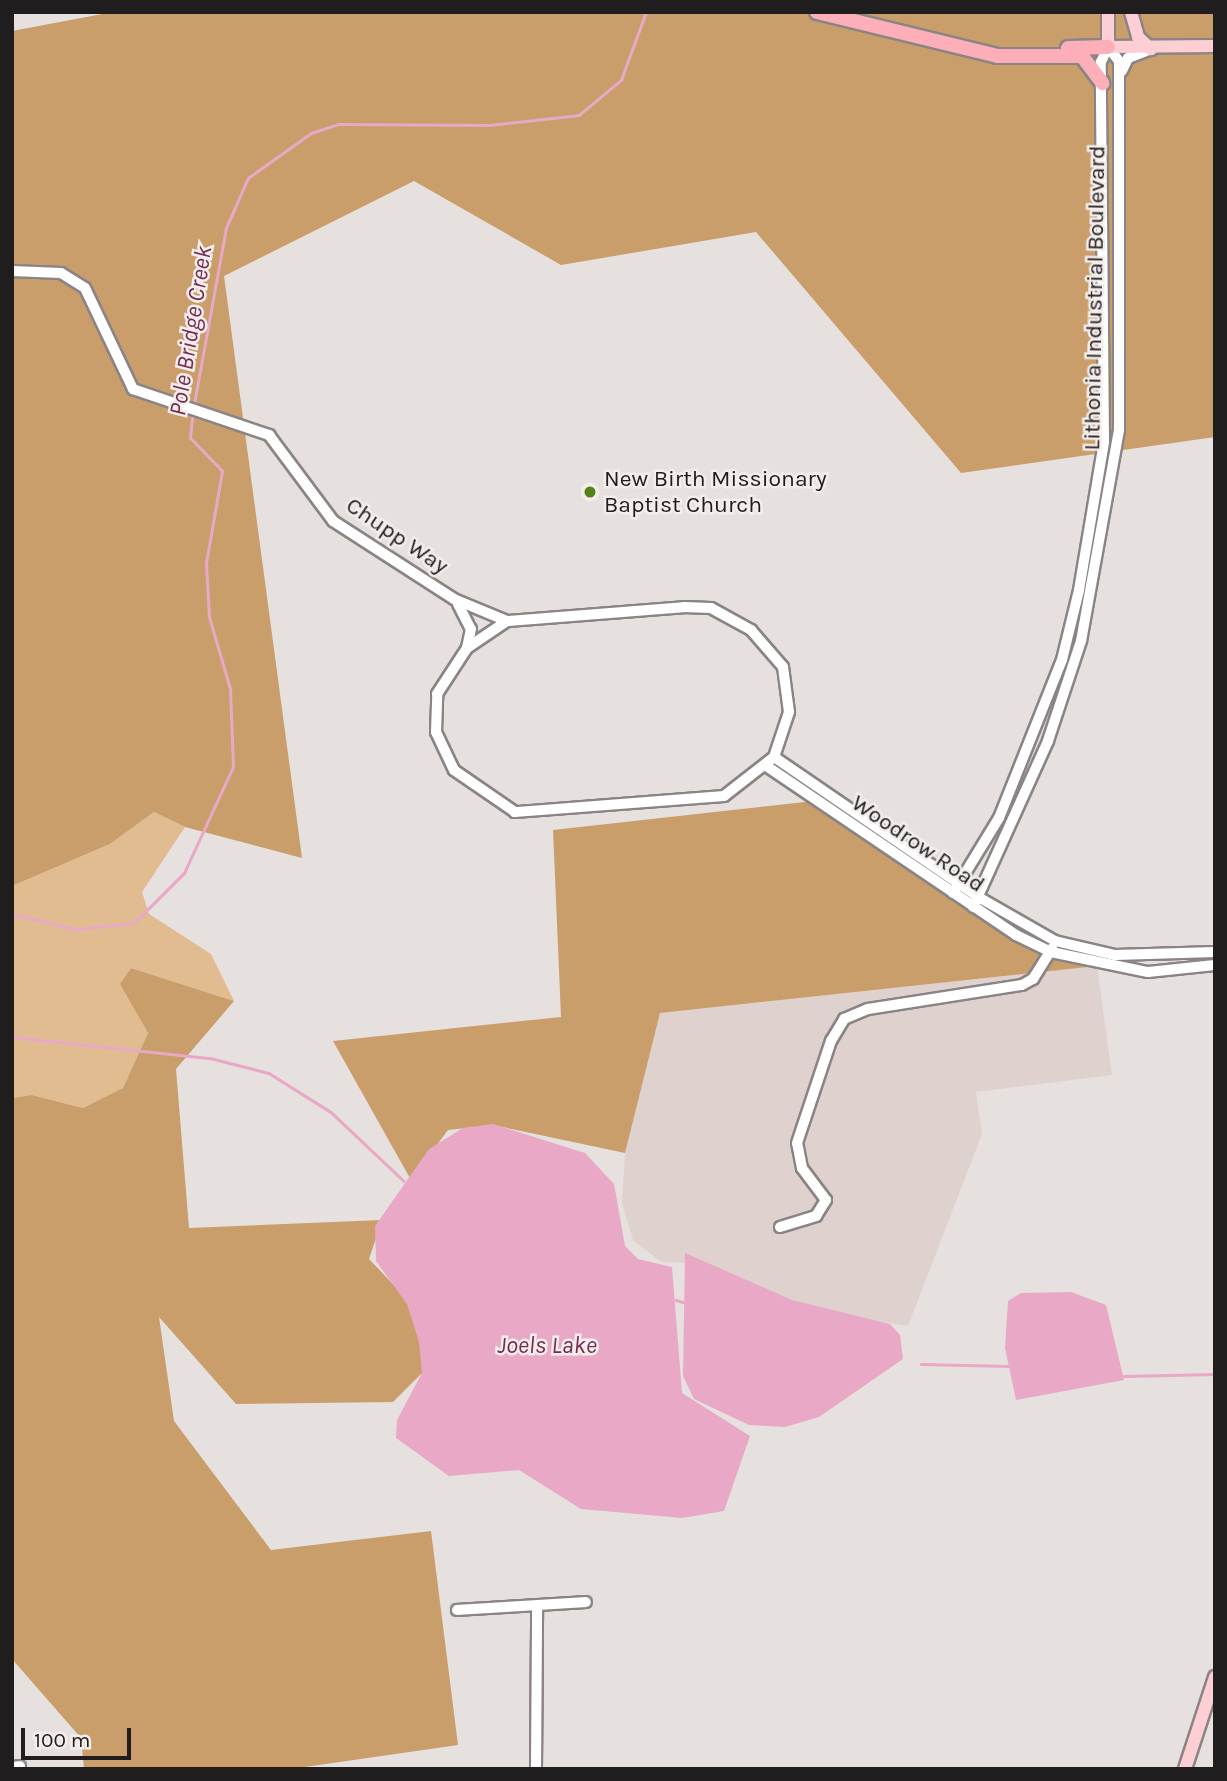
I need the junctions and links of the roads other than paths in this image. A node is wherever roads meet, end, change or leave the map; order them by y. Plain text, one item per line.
1 (817, 12) edge
2 (1108, 12) edge
3 (1131, 12) edge
4 (1215, 46) edge
5 (1108, 47) junction
6 (969, 49) junction
7 (1151, 49) junction
8 (1119, 77) junction
9 (1102, 83) junction
10 (12, 271) edge
11 (454, 599) junction
12 (507, 621) junction
13 (467, 648) junction
14 (770, 761) junction
15 (956, 888) junction
16 (976, 902) junction
17 (1053, 946) junction
18 (1215, 953) edge
19 (1215, 965) edge
20 (780, 1227) dead end
21 (586, 1602) dead end
22 (537, 1606) junction
23 (457, 1610) dead end
24 (1215, 1677) edge
25 (536, 1769) edge
26 (1185, 1769) edge

1 - 6 highway
2 - 5 main road, Lithonia Industrial Boulevard
3 - 7 main road
4 - 7 main road
5 - 6 highway
5 - 7 main road
5 - 8 street, Lithonia Industrial Boulevard
5 - 9 street, Lithonia Industrial Boulevard
6 - 9 highway
7 - 8 street
8 - 16 street, Lithonia Industrial Boulevard
9 - 15 street, Lithonia Industrial Boulevard
10 - 11 street, Chupp Way
11 - 12 street, Chupp Way
11 - 13 street
12 - 13 street
12 - 14 street
13 - 14 street
14 - 15 street, Woodrow Road
15 - 16 street, Woodrow Road
16 - 17 street, Woodrow Road
17 - 18 street, Woodrow Road
17 - 19 street, Woodrow Road
17 - 20 street
21 - 22 street
22 - 23 street
22 - 25 street
24 - 26 main road

